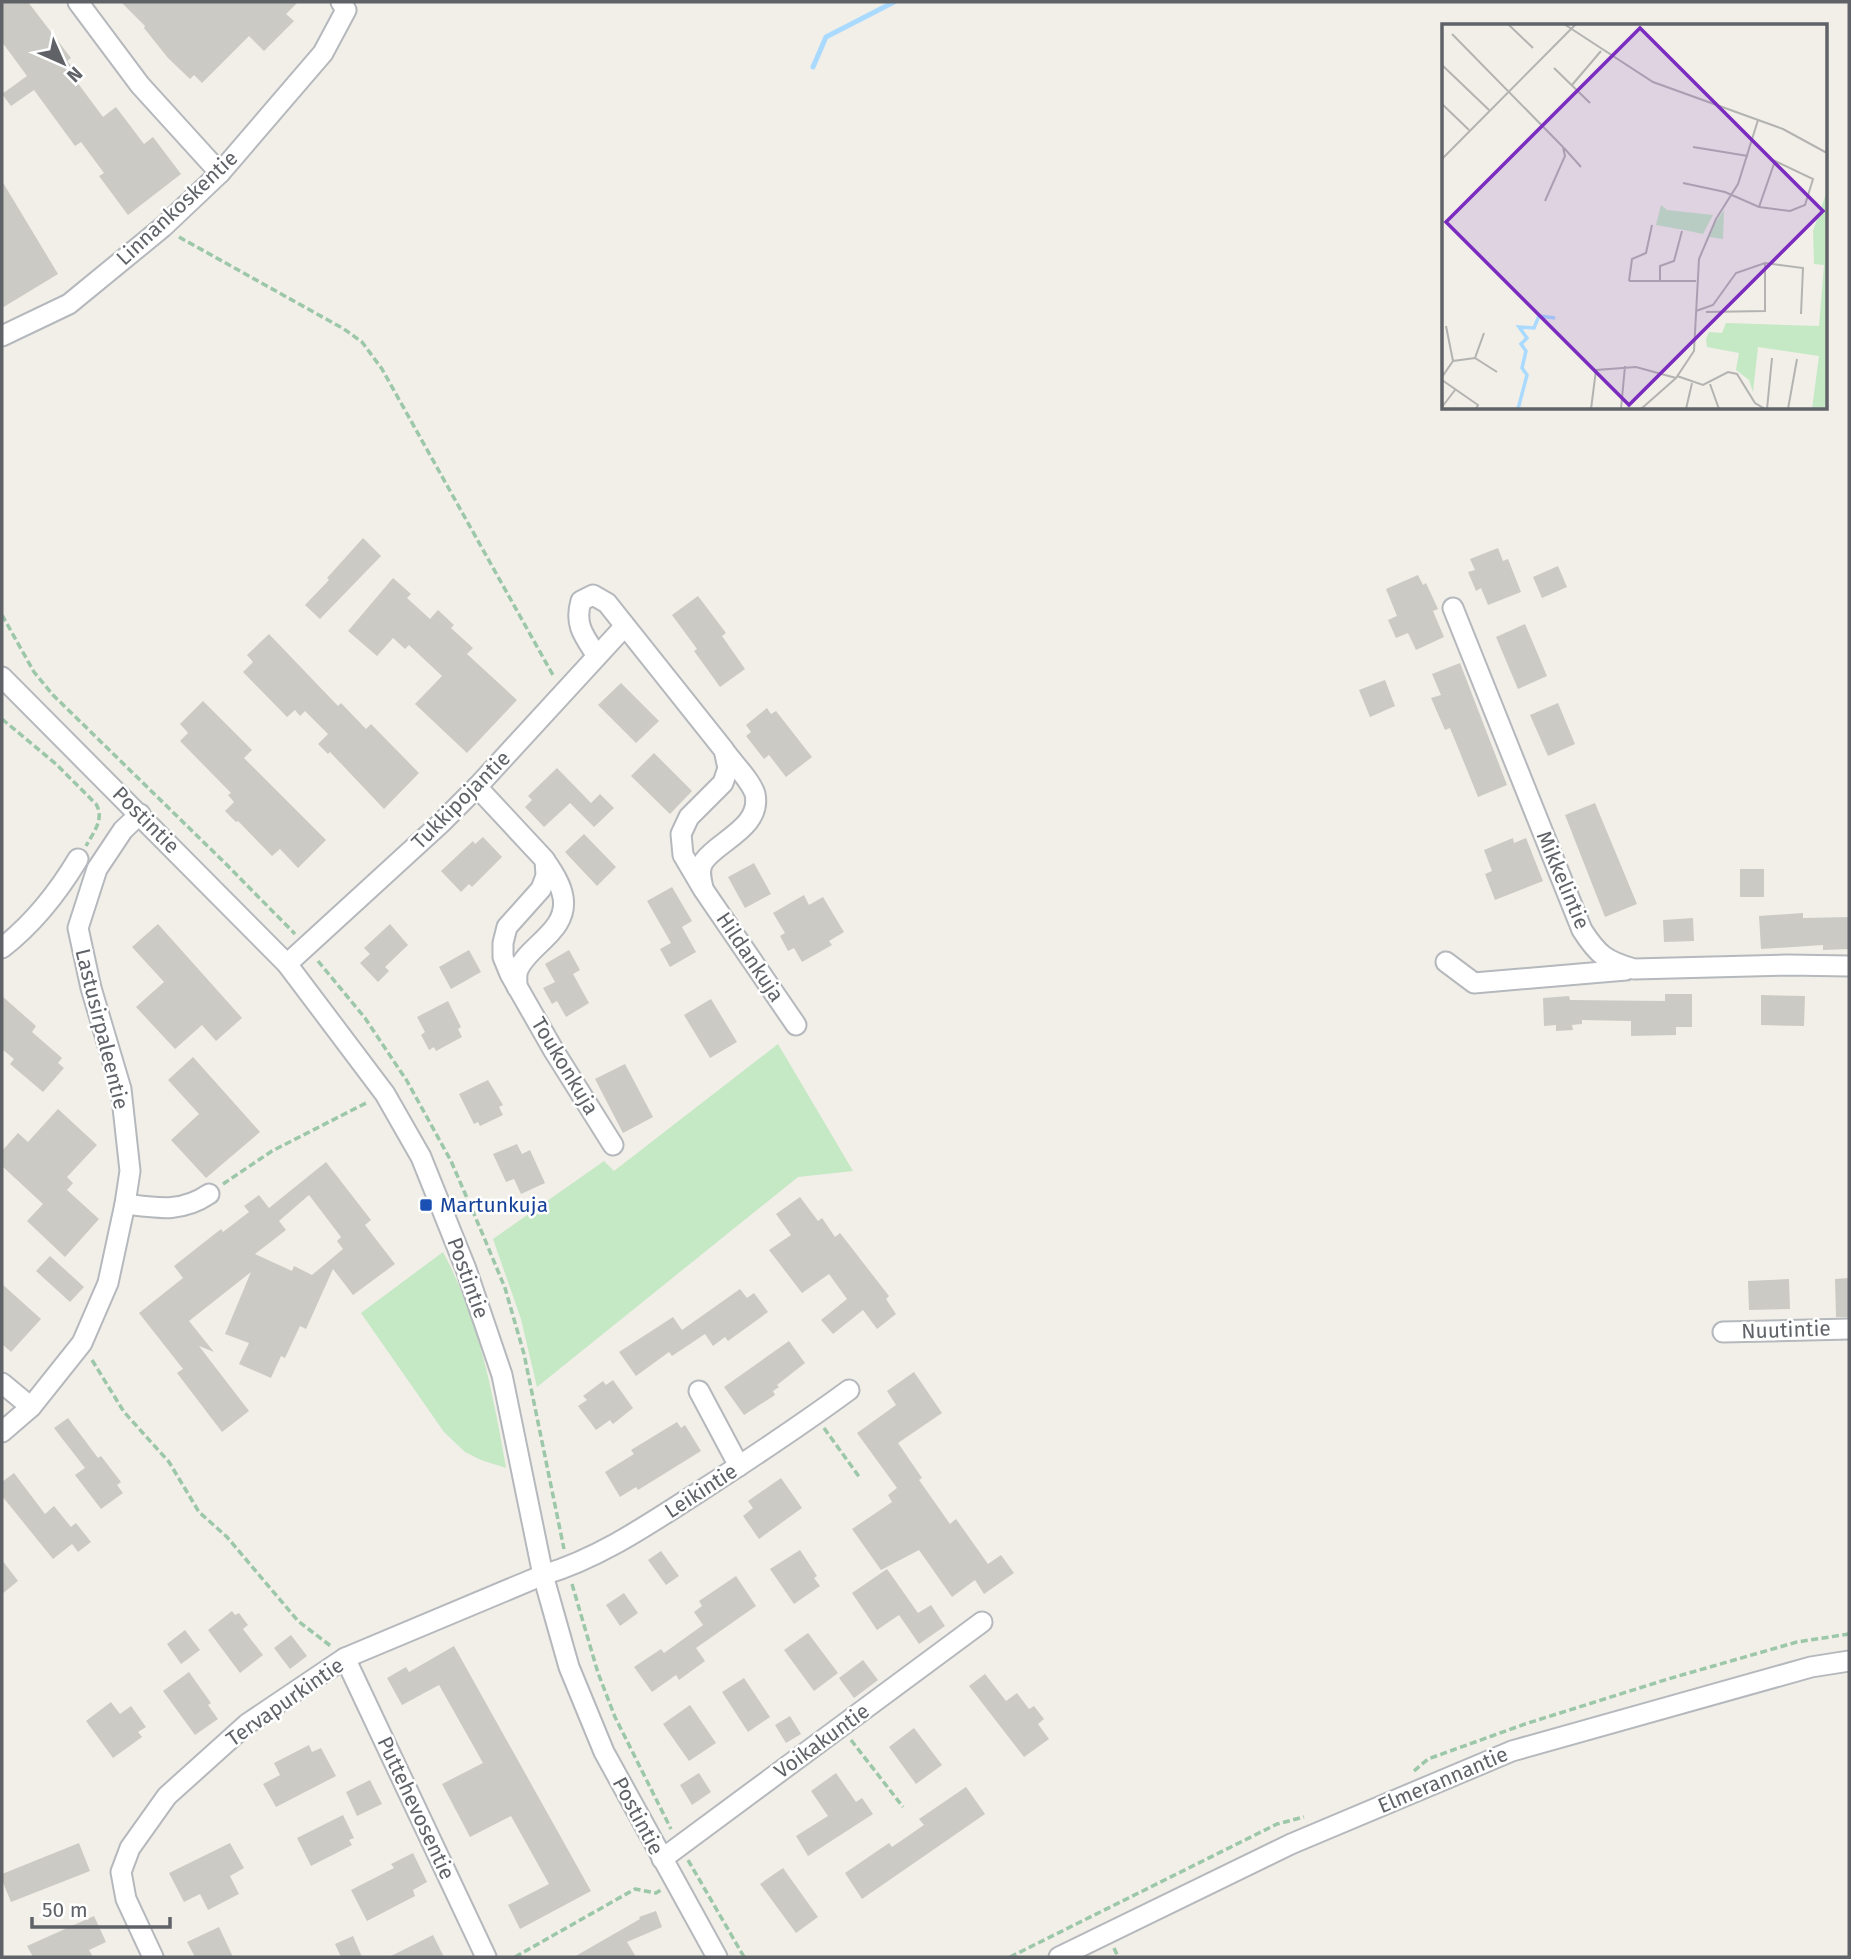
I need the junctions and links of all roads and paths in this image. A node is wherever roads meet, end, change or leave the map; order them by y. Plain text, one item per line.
1 (78, 2) edge
2 (343, 6) edge
3 (220, 173) junction
4 (163, 227) junction
5 (2, 337) edge
6 (1453, 608) dead end
7 (624, 626) junction
8 (597, 656) junction
9 (2, 677) edge
10 (563, 694) junction
11 (2, 719) edge
12 (724, 750) junction
13 (477, 787) junction
14 (140, 814) junction
15 (78, 859) joint
16 (545, 860) junction
17 (703, 889) junction
18 (2, 948) edge
19 (1446, 962) dead end
20 (287, 964) junction
21 (1849, 966) edge
22 (1634, 969) junction
23 (517, 987) junction
24 (796, 1025) dead end
25 (385, 1094) junction
26 (613, 1145) dead end
27 (209, 1194) joint
28 (125, 1204) junction
29 (1849, 1329) edge
30 (1723, 1332) dead end
31 (82, 1343) junction
32 (2, 1383) edge
33 (849, 1390) dead end
34 (699, 1391) dead end
35 (31, 1407) junction
36 (815, 1415) junction
37 (2, 1432) edge
38 (739, 1466) junction
39 (860, 1478) dead end
40 (543, 1575) junction
41 (571, 1578) dead end
42 (982, 1622) dead end
43 (345, 1658) junction
44 (1849, 1661) edge
45 (841, 1727) junction
46 (903, 1807) dead end
47 (679, 1844) junction
48 (662, 1859) junction
49 (695, 1871) junction
50 (674, 1882) junction
51 (153, 1957) edge
52 (486, 1957) edge
53 (515, 1957) edge
54 (717, 1957) edge
55 (744, 1957) edge
56 (1059, 1957) edge

1 - 3 street
2 - 3 street, Linnankoskentie
3 - 4 street, Linnankoskentie
4 - 5 street, Linnankoskentie
4 - 10 path
6 - 22 street, Mikkelintie
7 - 8 street, Tukkipojantie
7 - 8 street
7 - 12 street
8 - 10 street, Tukkipojantie
9 - 14 street, Postintie
10 - 13 street, Tukkipojantie
11 - 15 path, Postintie
12 - 17 street, Hildankuja
12 - 17 street
13 - 16 street
13 - 20 street, Tukkipojantie
14 - 20 street, Postintie
14 - 28 street, Lastusirpaleentie
15 - 18 street
16 - 23 street, Toukonkuja
16 - 23 street
17 - 24 street, Hildankuja
19 - 22 street
20 - 25 street, Postintie
21 - 22 street, Mikkelintie
23 - 26 street, Toukonkuja
25 - 27 path
25 - 40 street, Postintie
27 - 28 street
28 - 31 street, Lastusirpaleentie
29 - 30 street, Nuutintie
31 - 35 street, Lastusirpaleentie
31 - 43 path
32 - 35 street
33 - 36 street, Leikintie
34 - 38 street
35 - 37 street, Lastusirpaleentie
36 - 38 street, Leikintie
36 - 39 path
38 - 40 street, Leikintie
40 - 43 street, Tervapurkintie
40 - 48 street, Postintie
41 - 47 path
42 - 45 street, Voikakuntie
43 - 51 street, Tervapurkintie
43 - 52 street, Puttehevosentie
44 - 56 street, Elmerannantie
45 - 46 path
45 - 47 street, Voikakuntie
47 - 48 street, Voikakuntie
47 - 49 path
48 - 50 street, Postintie
49 - 50 path
49 - 55 path
50 - 53 path
50 - 54 street, Postintie

